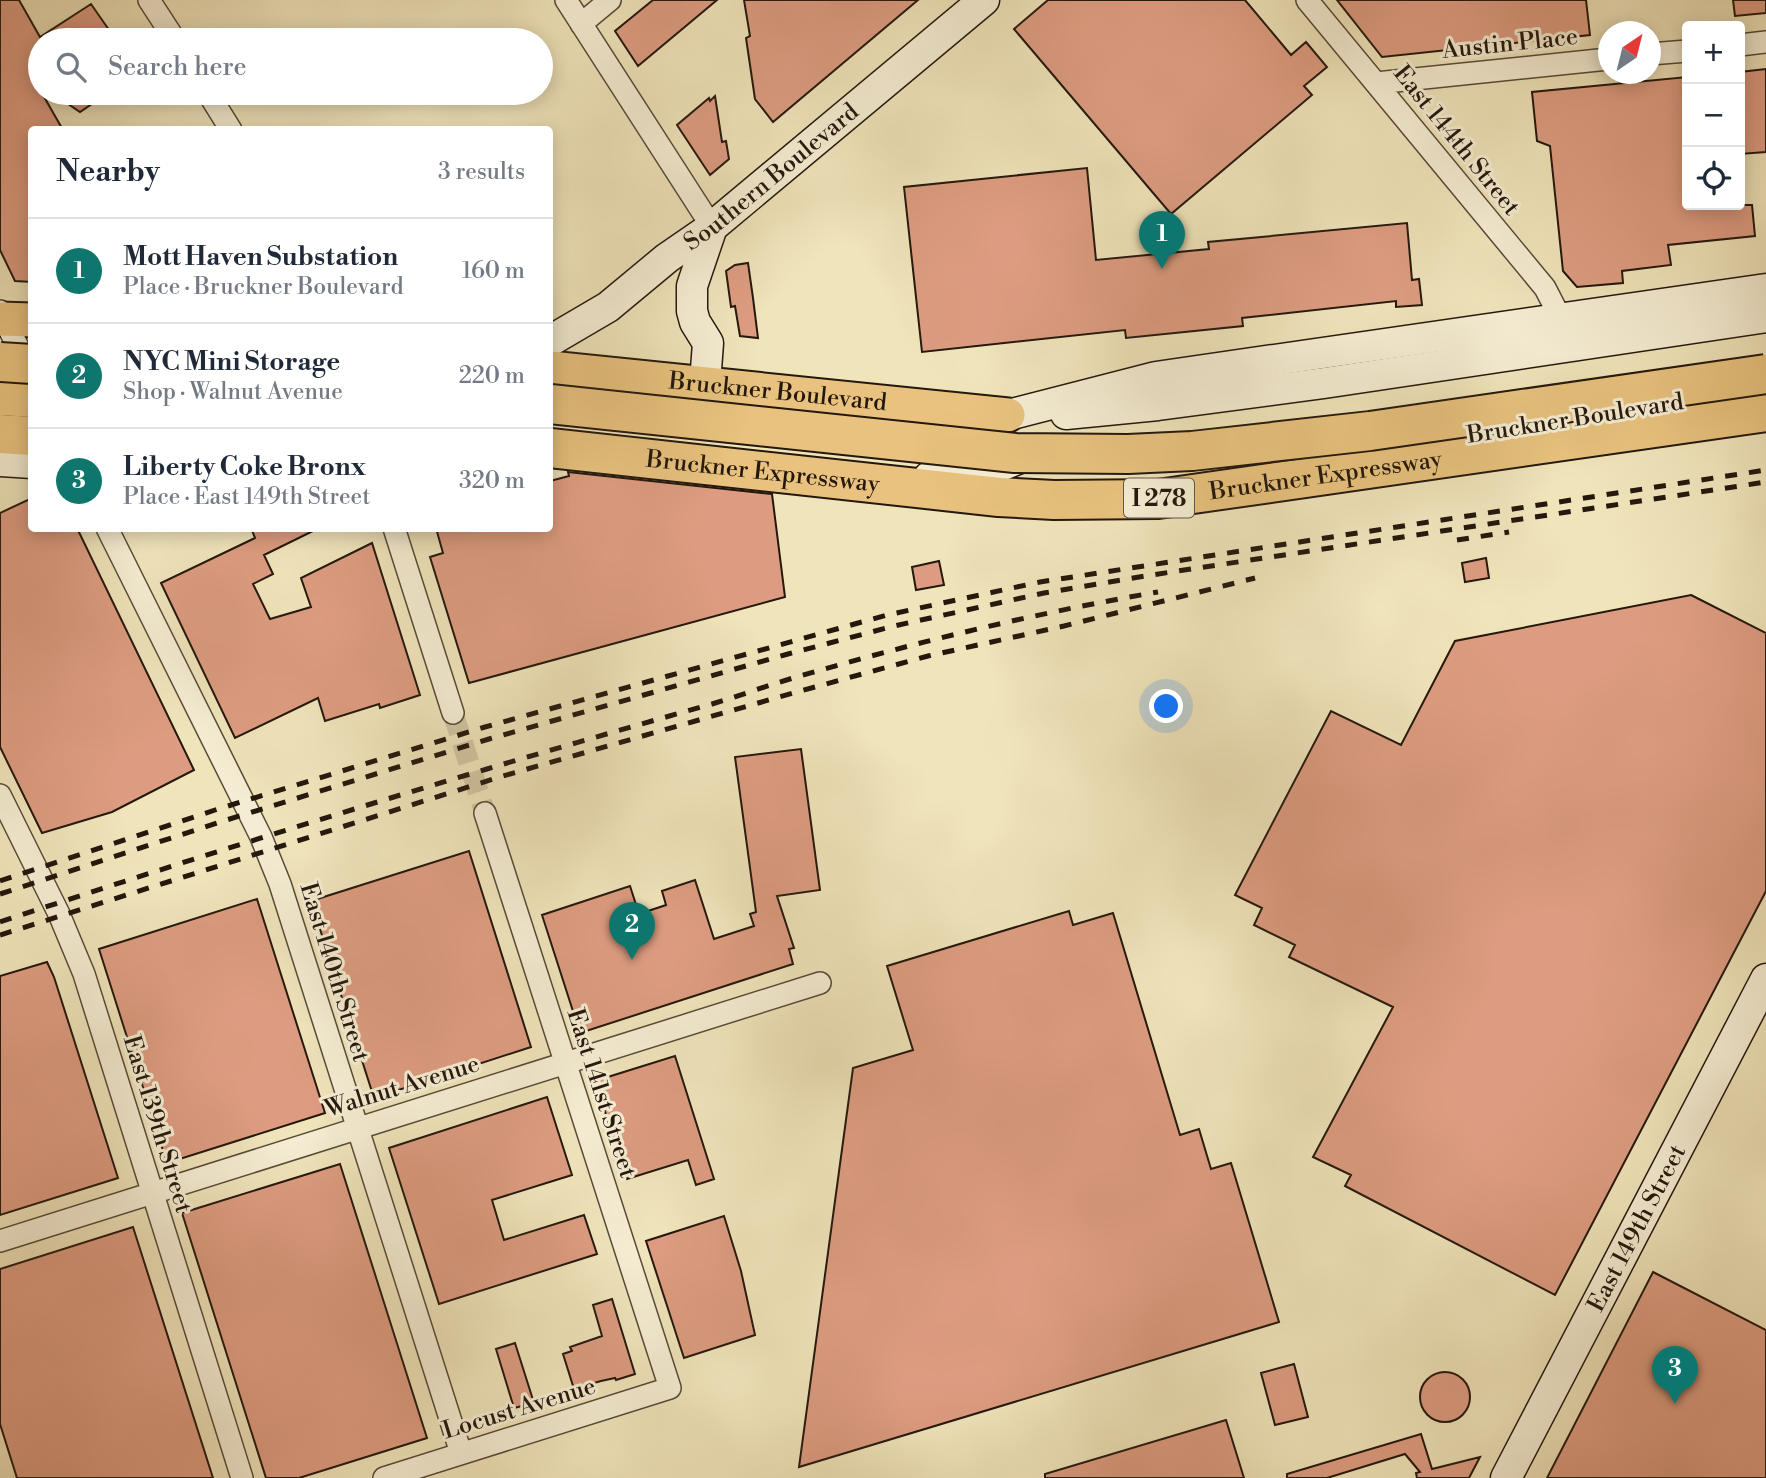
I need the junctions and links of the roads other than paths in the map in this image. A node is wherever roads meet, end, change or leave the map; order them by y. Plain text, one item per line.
1 (149, 0) edge
2 (566, 0) edge
3 (610, 0) edge
4 (1307, 0) edge
5 (971, 4) edge
6 (581, 24) junction
7 (167, 28) edge
8 (1766, 42) edge
9 (1745, 44) edge
10 (1682, 51) edge
11 (1661, 53) edge
12 (1598, 60) edge
13 (1376, 83) junction
14 (216, 105) edge
15 (229, 126) edge
16 (712, 227) junction
17 (1766, 289) edge
18 (7, 317) edge
19 (1560, 317) junction
20 (1766, 317) edge
21 (553, 339) edge
22 (1766, 358) edge
23 (0, 362) edge
24 (28, 364) edge
25 (28, 365) edge
26 (553, 368) edge
27 (1766, 374) edge
28 (0, 382) edge
29 (705, 383) junction
30 (28, 384) edge
31 (1766, 389) edge
32 (0, 396) edge
33 (28, 398) edge
34 (553, 404) edge
35 (1364, 412) junction
36 (1766, 412) edge
37 (1007, 415) junction
38 (553, 419) edge
39 (642, 429) junction
40 (1502, 429) junction
41 (0, 434) edge
42 (28, 436) edge
43 (553, 439) edge
44 (553, 448) edge
45 (1020, 458) junction
46 (0, 461) edge
47 (28, 463) edge
48 (911, 478) junction
49 (109, 532) edge
50 (395, 532) edge
51 (453, 713) tunnel mouth
52 (0, 796) edge
53 (485, 813) tunnel mouth
54 (1766, 979) edge
55 (820, 983) dead end
56 (565, 1062) junction
57 (357, 1127) junction
58 (151, 1193) junction
59 (0, 1241) edge
60 (670, 1388) joint
61 (461, 1453) junction
62 (242, 1478) edge
63 (384, 1478) edge
64 (1506, 1478) edge

1 - 7 street
2 - 6 street
3 - 6 street
4 - 13 street, East 144th Street
5 - 16 main road, Southern Boulevard
6 - 16 street
8 - 9 street
10 - 11 street
12 - 13 street, Austin Place
13 - 19 street, East 144th Street
14 - 15 street
16 - 21 main road, Southern Boulevard
16 - 29 main road
17 - 19 main road, Bruckner Boulevard
18 - 25 street
19 - 37 main road, Bruckner Boulevard
20 - 37 main road, Bruckner Boulevard
22 - 35 main road, Bruckner Boulevard
23 - 24 highway, bridge
26 - 29 main road, Bruckner Boulevard
27 - 34 highway, Bruckner Expressway / I 278, bridge
28 - 30 main road
29 - 37 main road, Bruckner Boulevard
29 - 39 main road
31 - 40 main road, Bruckner Boulevard
32 - 33 highway
35 - 40 main road
35 - 45 main road, Bruckner Boulevard
36 - 44 highway, Bruckner Expressway / I 278
38 - 39 main road, Bruckner Boulevard
39 - 45 main road, Bruckner Boulevard
40 - 48 main road, Bruckner Boulevard
41 - 42 highway
43 - 48 main road, Bruckner Boulevard
45 - 48 main road
46 - 47 main road
49 - 57 street, East 140th Street
50 - 51 street
52 - 58 street, East 139th Street
53 - 56 street, East 141st Street
54 - 64 main road, East 149th Street
55 - 56 street, Walnut Avenue
56 - 57 street, Walnut Avenue
56 - 60 street, East 141st Street
57 - 58 street, Walnut Avenue
57 - 61 street, East 140th Street
58 - 59 street, Walnut Avenue
58 - 62 street, East 139th Street
60 - 61 street, Locust Avenue
61 - 63 street, Locust Avenue

